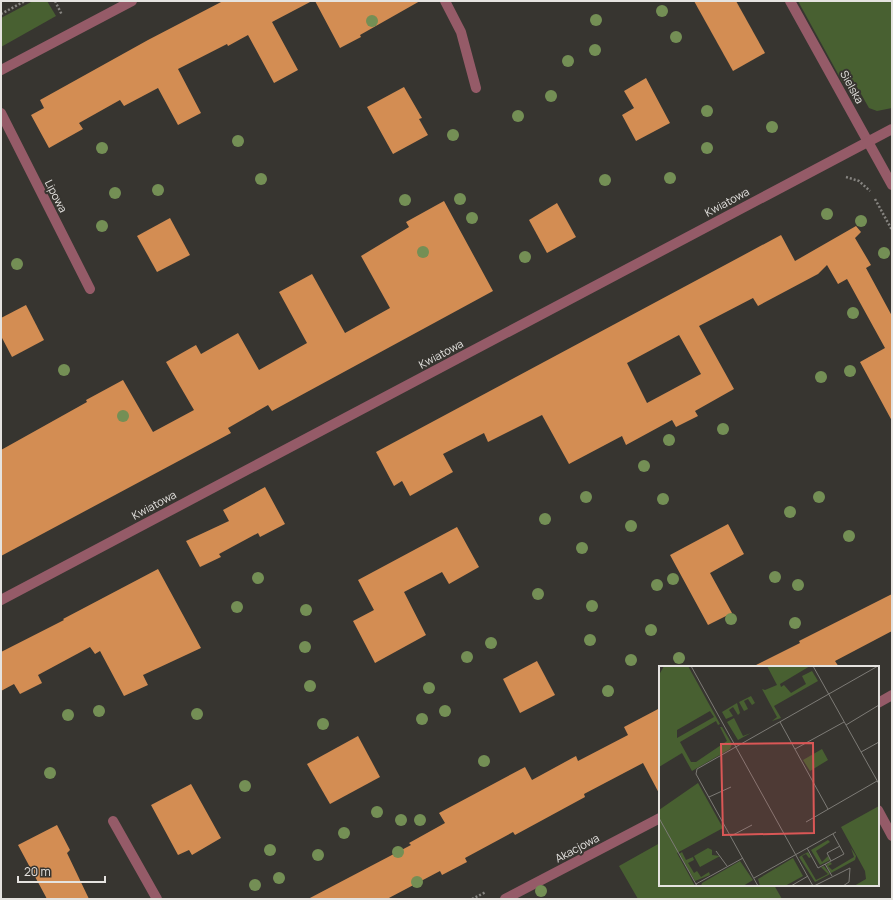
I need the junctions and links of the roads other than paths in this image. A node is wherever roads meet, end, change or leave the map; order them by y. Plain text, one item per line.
1 (132, 1) edge
2 (445, 1) edge
3 (790, 1) edge
4 (1, 70) edge
5 (476, 88) dead end
6 (1, 113) edge
7 (892, 129) edge
8 (868, 142) junction
9 (892, 185) edge
10 (90, 289) dead end
11 (1, 600) edge
12 (892, 695) edge
13 (879, 702) edge
14 (879, 812) edge
15 (659, 819) edge
16 (113, 821) dead end
17 (892, 836) edge
18 (157, 899) edge
19 (505, 899) edge

1 - 4 street
2 - 5 street
3 - 8 street, Sielska
6 - 10 street, Lipowa
7 - 8 street, Kwiatowa
8 - 9 street, Sielska
8 - 11 street, Kwiatowa
12 - 13 street
14 - 17 street
15 - 19 street, Akacjowa
16 - 18 street

